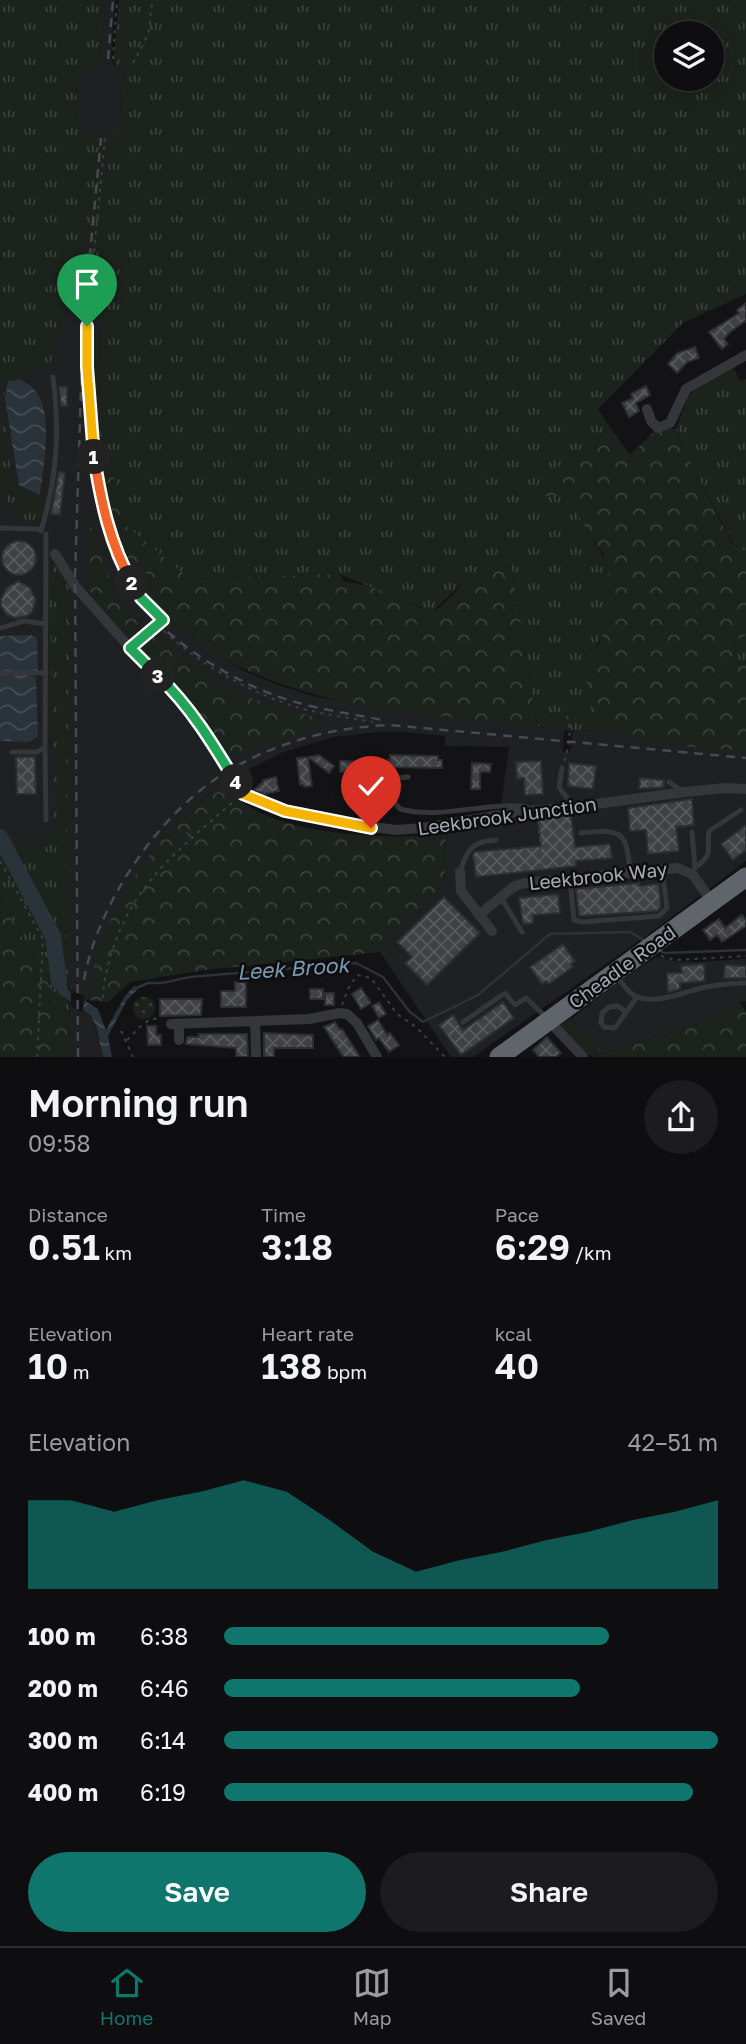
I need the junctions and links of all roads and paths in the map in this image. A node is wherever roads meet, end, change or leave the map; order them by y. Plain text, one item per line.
1 (117, 0) edge
2 (154, 0) edge
3 (113, 59) dead end
4 (133, 64) dead end
5 (105, 138) dead end
6 (746, 355) edge
7 (53, 377) dead end
8 (647, 409) dead end
9 (0, 528) edge
10 (43, 533) junction
11 (55, 554) joint
12 (46, 624) junction
13 (158, 625) junction
14 (0, 628) edge
15 (130, 648) junction
16 (0, 673) edge
17 (46, 673) junction
18 (567, 716) dead end
19 (373, 722) dead end
20 (45, 747) junction
21 (12, 752) dead end
22 (562, 768) joint
23 (408, 777) dead end
24 (669, 782) dead end
25 (746, 789) edge
26 (685, 792) junction
27 (243, 794) junction
28 (574, 807) junction
29 (538, 810) junction
30 (741, 810) dead end
31 (46, 820) dead end
32 (692, 832) dead end
33 (581, 833) dead end
34 (496, 840) dead end
35 (0, 861) edge
36 (662, 869) junction
37 (694, 871) junction
38 (460, 872) joint
39 (630, 873) junction
40 (746, 877) edge
41 (570, 878) junction
42 (542, 881) junction
43 (499, 896) junction
44 (712, 902) junction
45 (479, 915) junction
46 (492, 931) dead end
47 (522, 932) dead end
48 (652, 946) junction
49 (746, 956) edge
50 (614, 973) junction
51 (746, 983) edge
52 (637, 997) junction
53 (103, 998) dead end
54 (626, 1012) junction
55 (340, 1013) junction
56 (549, 1020) junction
57 (255, 1021) junction
58 (463, 1022) dead end
59 (175, 1024) junction
60 (121, 1031) dead end
61 (127, 1040) junction
62 (179, 1040) dead end
63 (37, 1057) edge
64 (133, 1057) edge
65 (256, 1057) edge
66 (377, 1057) edge
67 (445, 1057) edge
68 (499, 1057) edge
69 (583, 1057) edge

1 - 3 path
2 - 4 path
5 - 13 path
6 - 8 street
7 - 10 lane
9 - 10 lane
10 - 11 lane
10 - 12 lane
11 - 15 street
12 - 14 lane
12 - 17 lane
13 - 15 path
13 - 19 path
15 - 27 street
16 - 17 lane
17 - 20 lane
18 - 22 path
20 - 21 lane
20 - 31 lane
22 - 28 lane
23 - 29 lane
24 - 26 lane
25 - 26 street, Leekbrook Junction
26 - 28 street, Leekbrook Junction
27 - 29 street, Leekbrook Junction
27 - 53 path
28 - 29 street, Leekbrook Junction
29 - 42 path
30 - 37 lane
32 - 37 lane
33 - 39 lane
34 - 38 lane
35 - 63 path
36 - 37 street, Leekbrook Way
36 - 39 street, Leekbrook Way
36 - 41 lane
37 - 44 street, Leekbrook Way
38 - 45 street
39 - 41 street, Leekbrook Way
40 - 44 highway, Cheadle Road
41 - 42 street, Leekbrook Way
42 - 43 street, Leekbrook Way
43 - 45 street, Leekbrook Way
43 - 47 lane
44 - 48 highway, Cheadle Road
45 - 46 street
48 - 49 path
48 - 50 highway, Cheadle Road
50 - 52 lane
50 - 56 highway, Cheadle Road
51 - 52 lane
52 - 54 lane
54 - 54 lane
55 - 57 street
55 - 66 street
55 - 67 path
56 - 58 lane
56 - 68 highway, Cheadle Road
56 - 69 street
57 - 59 street
57 - 65 street
59 - 61 path
59 - 62 street
60 - 61 path
61 - 64 path

